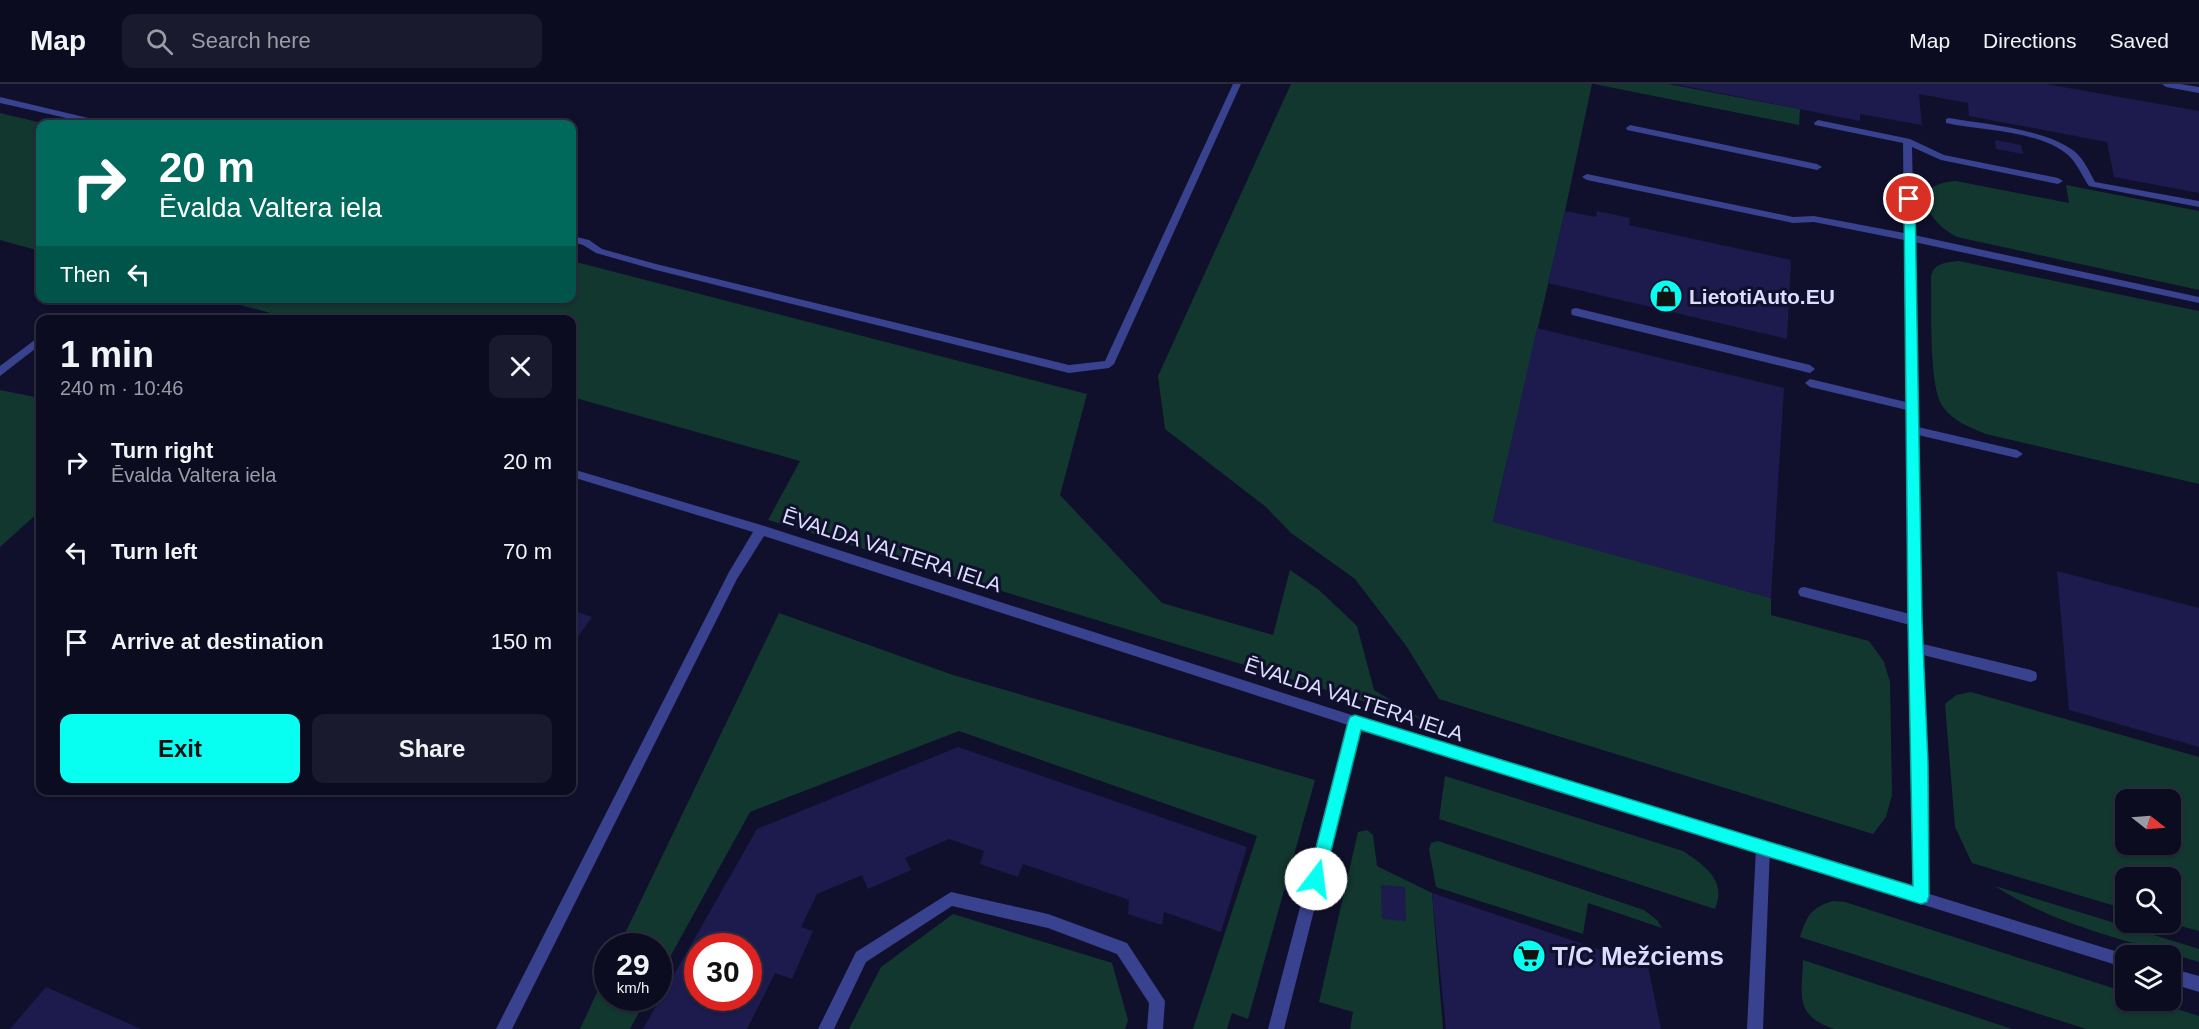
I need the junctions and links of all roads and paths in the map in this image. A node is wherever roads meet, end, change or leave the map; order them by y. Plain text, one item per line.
1 (1237, 84) edge
2 (2166, 84) edge
3 (2199, 90) edge
4 (0, 100) edge
5 (85, 120) edge
6 (1949, 121) dead end
7 (1818, 123) dead end
8 (1630, 128) dead end
9 (1907, 141) junction
10 (1817, 167) dead end
11 (1587, 177) dead end
12 (2058, 181) dead end
13 (2199, 204) edge
14 (1911, 238) junction
15 (576, 240) edge
16 (2199, 300) edge
17 (1576, 312) dead end
18 (36, 342) edge
19 (1810, 369) dead end
20 (0, 372) edge
21 (1810, 383) dead end
22 (1912, 407) junction
23 (1914, 430) junction
24 (2017, 454) dead end
25 (576, 473) edge
26 (761, 530) junction
27 (1804, 592) dead end
28 (1915, 621) junction
29 (1916, 648) junction
30 (2031, 676) dead end
31 (1355, 722) junction
32 (1763, 848) junction
33 (1921, 896) junction
34 (2115, 958) edge
35 (2181, 978) edge
36 (2199, 984) edge
37 (504, 1029) edge
38 (826, 1029) edge
39 (1155, 1029) edge
40 (1276, 1029) edge
41 (1755, 1029) edge

1 - 15 street
2 - 3 street
4 - 5 street
6 - 13 street
7 - 9 street
8 - 10 street
9 - 12 street
9 - 14 street
11 - 14 street
14 - 16 street
14 - 22 street
17 - 19 street
18 - 20 street
21 - 22 street
22 - 23 street
23 - 24 street
23 - 28 street
25 - 26 street, ĒVALDA VALTERA IELA
26 - 31 street, ĒVALDA VALTERA IELA
26 - 37 street
27 - 28 street
28 - 29 street
29 - 30 street
29 - 33 street
31 - 32 street, ĒVALDA VALTERA IELA
31 - 40 street
32 - 33 street, ĒVALDA VALTERA IELA
32 - 41 street
33 - 34 street, ĒVALDA VALTERA IELA
35 - 36 street
38 - 39 street

